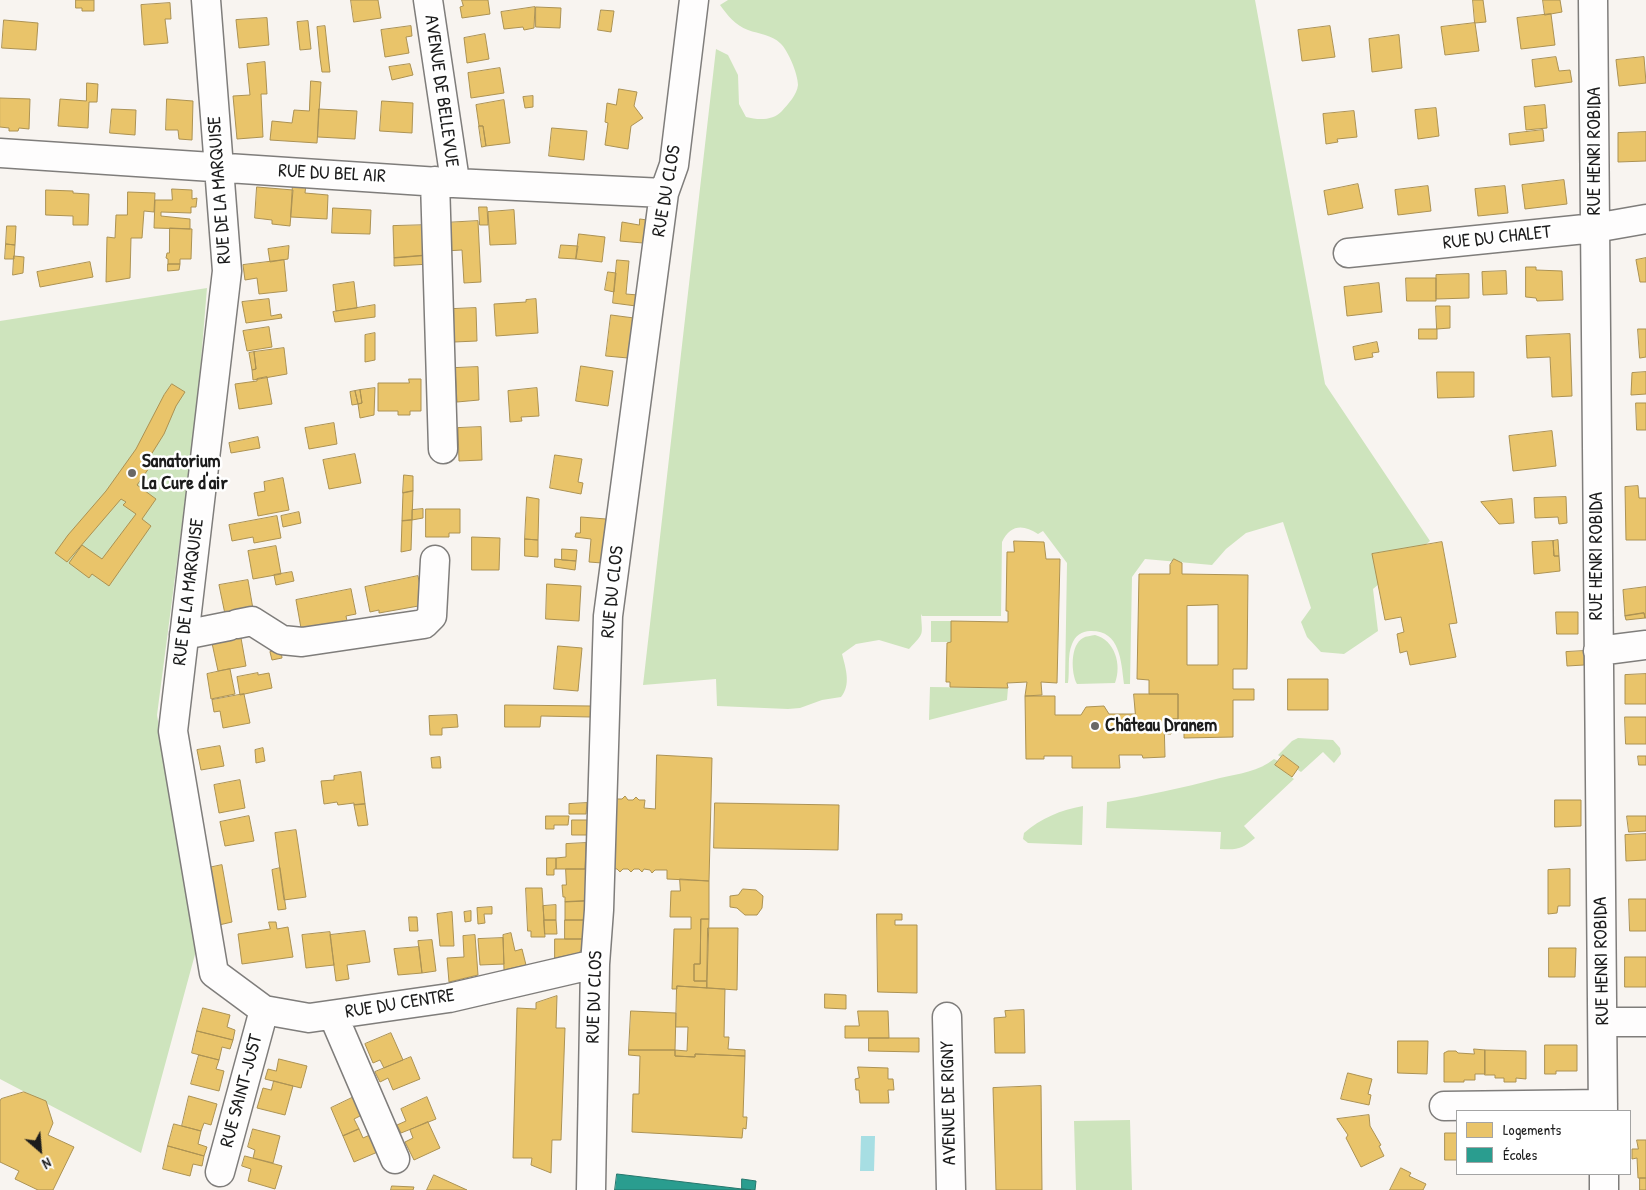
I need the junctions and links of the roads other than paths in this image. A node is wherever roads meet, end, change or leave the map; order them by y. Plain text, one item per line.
1 (206, 0) edge
2 (428, 0) edge
3 (694, 0) edge
4 (1594, 0) edge
5 (0, 153) edge
6 (218, 168) junction
7 (444, 182) junction
8 (664, 193) junction
9 (1646, 219) edge
10 (1595, 228) junction
11 (1348, 253) dead end
12 (443, 450) dead end
13 (435, 560) dead end
14 (184, 635) junction
15 (1646, 645) edge
16 (1598, 651) junction
17 (595, 964) junction
18 (214, 973) joint
19 (264, 1010) junction
20 (333, 1015) junction
21 (947, 1017) dead end
22 (1603, 1022) junction
23 (1646, 1022) edge
24 (1444, 1106) dead end
25 (1603, 1108) edge
26 (395, 1159) dead end
27 (220, 1172) dead end
28 (1604, 1175) edge
29 (591, 1190) edge
30 (951, 1190) edge
31 (1604, 1190) edge

1 - 6 street, RUE DE LA MARQUISE
2 - 7 street, AVENUE DE BELLEVUE
3 - 8 street, RUE DU CLOS
4 - 10 street, RUE HENRI ROBIDA
5 - 6 street, RUE DU BEL AIR
6 - 7 street, RUE DU BEL AIR
6 - 14 street, RUE DE LA MARQUISE
7 - 8 street, RUE DU BEL AIR
7 - 12 street, AVENUE DE BELLEVUE
8 - 17 street, RUE DU CLOS
9 - 10 street, RUE DU CHALET
10 - 11 street, RUE DU CHALET
10 - 16 street, RUE HENRI ROBIDA
13 - 14 street
14 - 18 street, RUE DE LA MARQUISE
15 - 16 street
16 - 22 street, RUE HENRI ROBIDA
17 - 20 street, RUE DU CENTRE
17 - 29 street, RUE DU CLOS
18 - 19 street, RUE DU CENTRE
19 - 20 street, RUE DU CENTRE
19 - 27 street, RUE SAINT-JUST
20 - 26 street
21 - 30 street, AVENUE DE RIGNY
22 - 23 street
22 - 25 street, RUE HENRI ROBIDA
24 - 25 street
28 - 31 street

